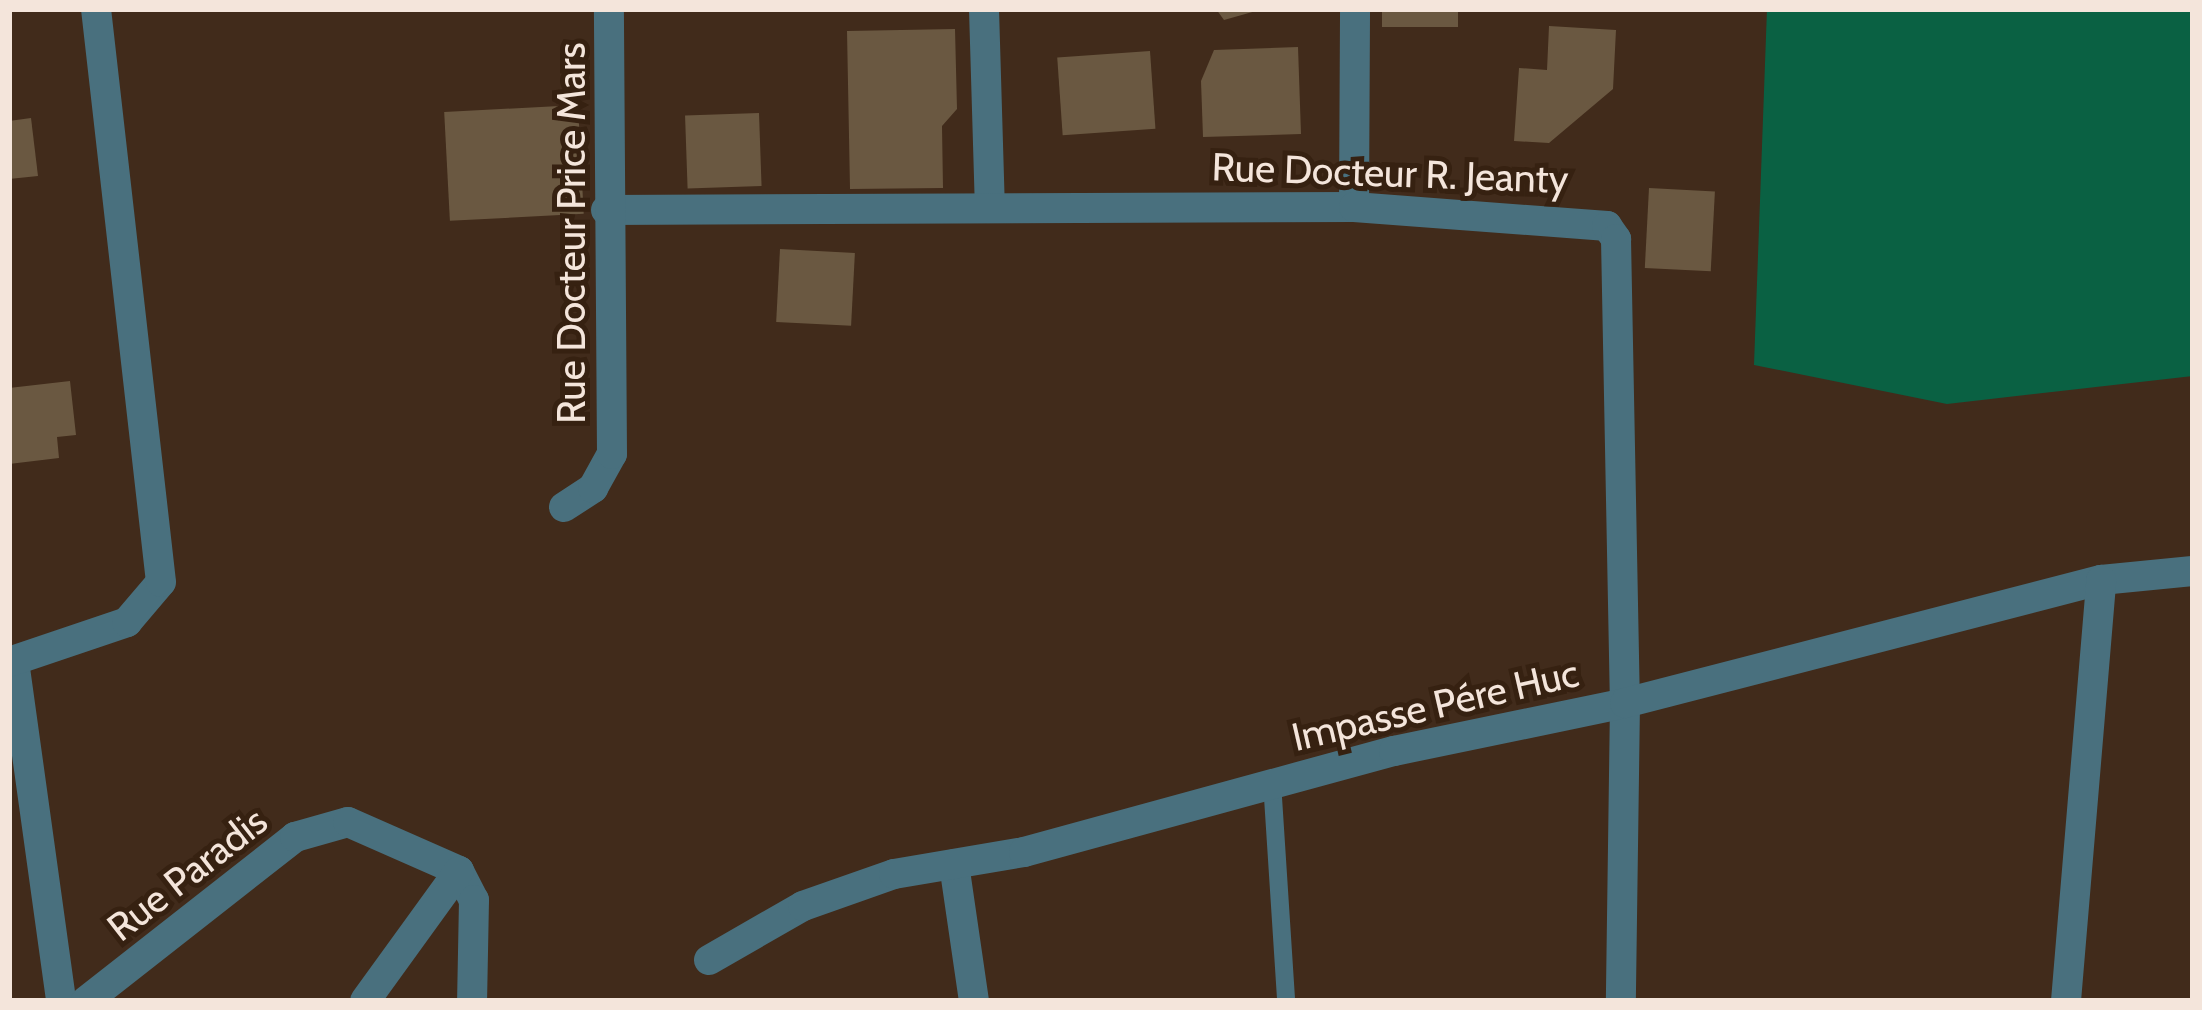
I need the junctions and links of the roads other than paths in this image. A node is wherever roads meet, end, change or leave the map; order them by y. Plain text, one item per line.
1 (96, 9) edge
2 (609, 9) edge
3 (983, 9) edge
4 (1355, 9) edge
5 (1354, 207) junction
6 (990, 208) junction
7 (606, 210) junction
8 (564, 507) dead end
9 (2193, 571) edge
10 (2102, 580) junction
11 (12, 661) edge
12 (1624, 703) junction
13 (1272, 782) junction
14 (954, 864) junction
15 (459, 871) junction
16 (709, 960) dead end
17 (61, 1001) edge
18 (86, 1001) edge
19 (365, 1001) edge
20 (472, 1001) edge
21 (974, 1001) edge
22 (1286, 1001) edge
23 (1621, 1001) edge
24 (2066, 1001) edge

1 - 11 street
2 - 7 street, Rue Docteur Price Mars
3 - 6 street
4 - 5 street
5 - 6 street, Rue Docteur R. Jeanty
5 - 12 street, Rue Docteur R. Jeanty
6 - 7 street, Rue Docteur R. Jeanty
7 - 8 street, Rue Docteur Price Mars
9 - 10 street, Impasse Pére Huc
10 - 12 street, Impasse Pére Huc
10 - 24 street
11 - 17 street
12 - 13 street, Impasse Pére Huc
12 - 23 street, Rue Docteur R. Jeanty
13 - 14 street, Impasse Pére Huc
13 - 22 lane
14 - 16 street, Impasse Pére Huc
14 - 21 street
15 - 18 street, Rue Paradis
15 - 19 street
15 - 20 street

